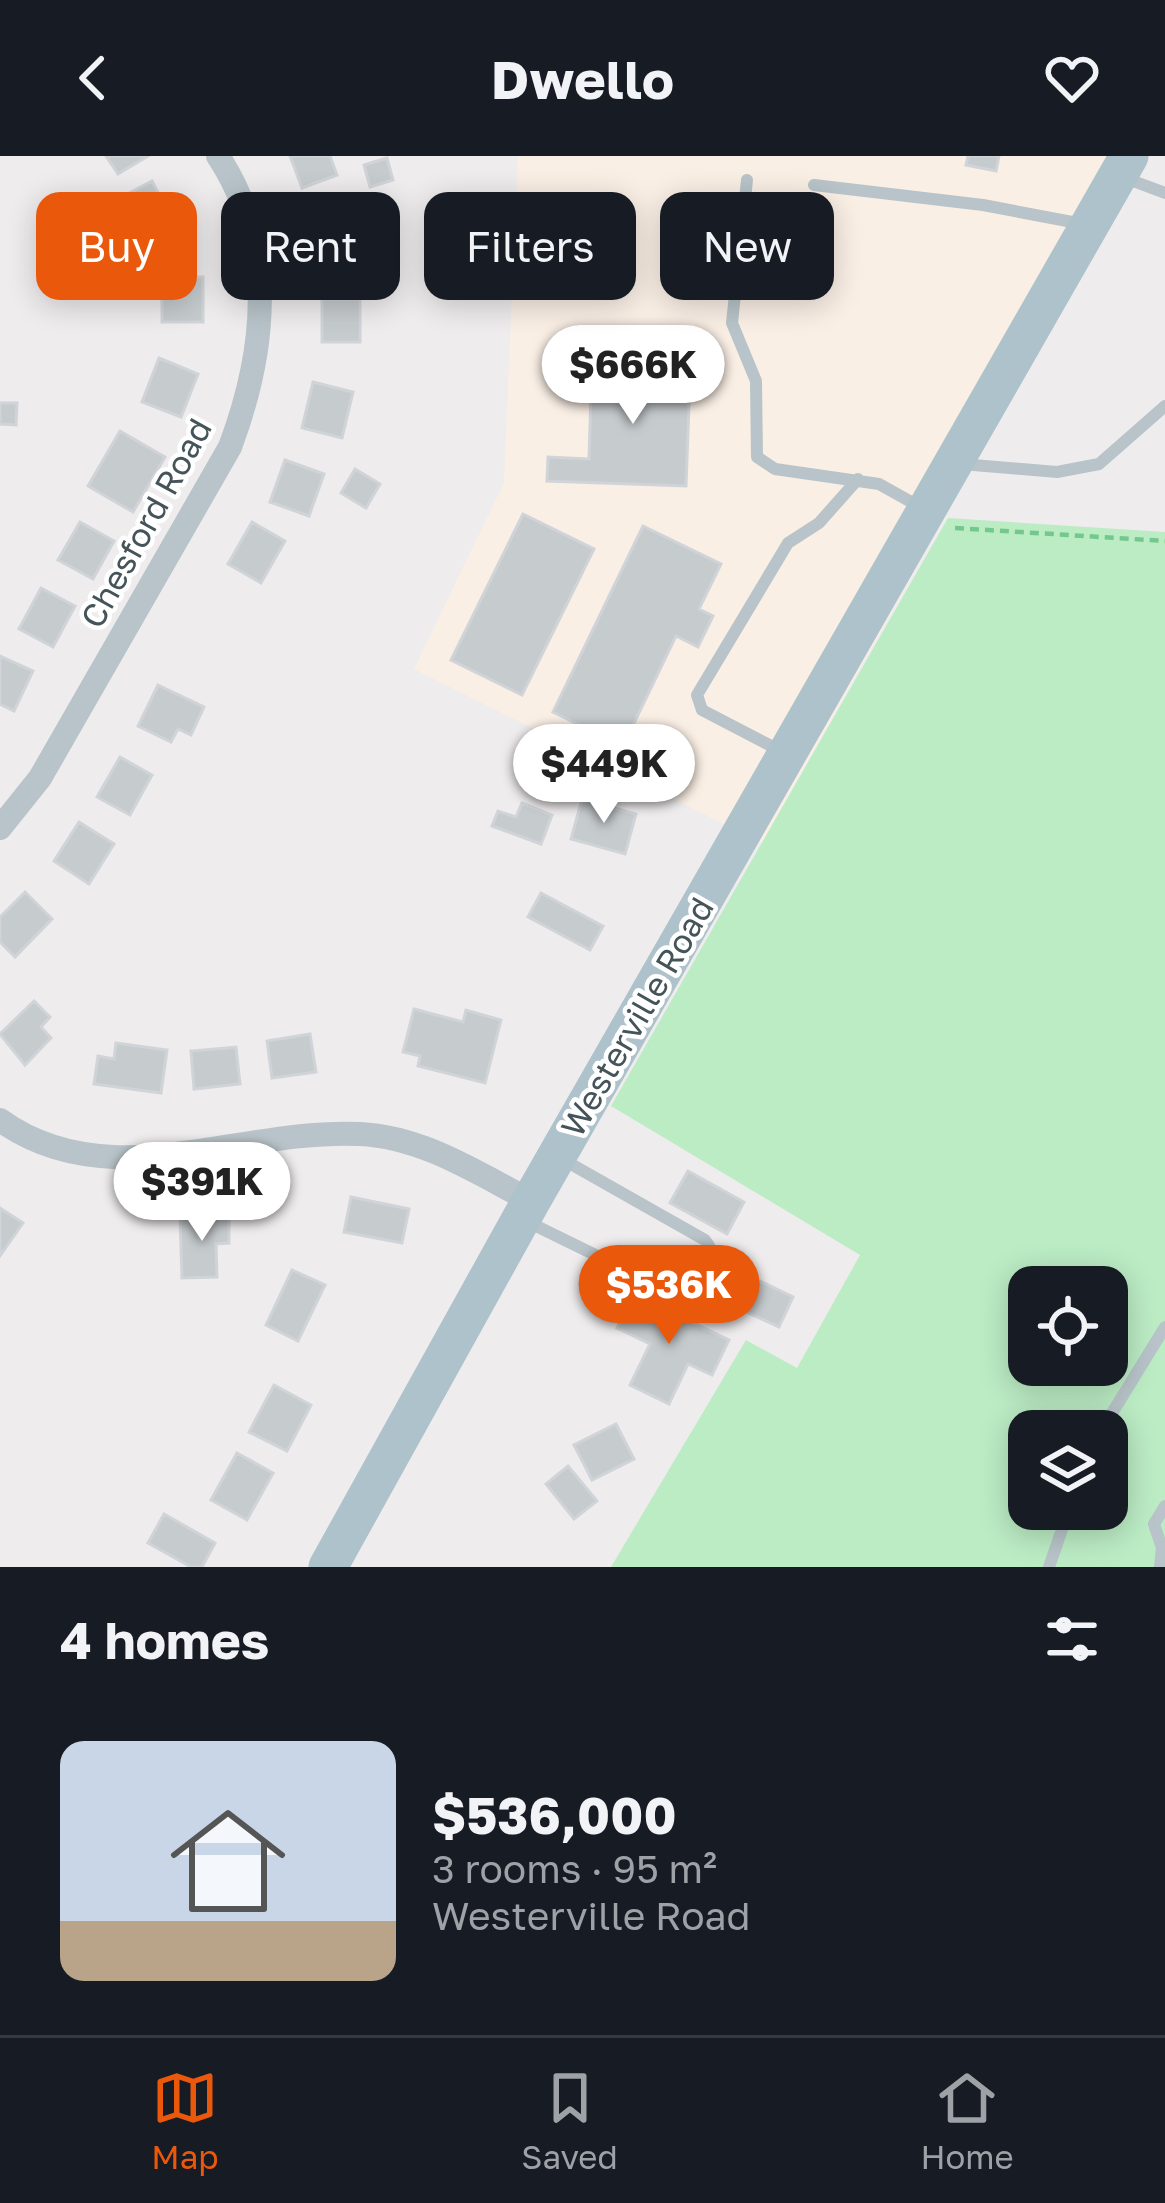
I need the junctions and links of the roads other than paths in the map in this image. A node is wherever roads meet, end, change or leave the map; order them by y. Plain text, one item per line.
1 (218, 156) edge
2 (1124, 166) edge
3 (747, 180) dead end
4 (814, 185) dead end
5 (1165, 194) edge
6 (1090, 225) junction
7 (1165, 406) edge
8 (954, 464) junction
9 (858, 479) junction
10 (923, 518) junction
11 (788, 754) junction
12 (0, 828) edge
13 (0, 1120) edge
14 (557, 1156) junction
15 (526, 1210) junction
16 (1165, 1328) edge
17 (1114, 1410) edge
18 (1165, 1506) edge
19 (1062, 1530) edge
20 (328, 1567) edge
21 (1049, 1567) edge
22 (1160, 1567) edge

1 - 12 street, Chesford Road
2 - 5 lane
2 - 6 main road, Westerville Road
3 - 9 lane
4 - 6 lane
6 - 8 main road, Westerville Road
7 - 8 lane
8 - 10 main road, Westerville Road
9 - 10 lane
9 - 11 lane
10 - 11 main road, Westerville Road
11 - 14 main road, Westerville Road
13 - 15 street
14 - 15 main road, Westerville Road
14 - 15 lane
15 - 20 main road, Westerville Road
16 - 17 lane
18 - 22 lane
19 - 21 lane

